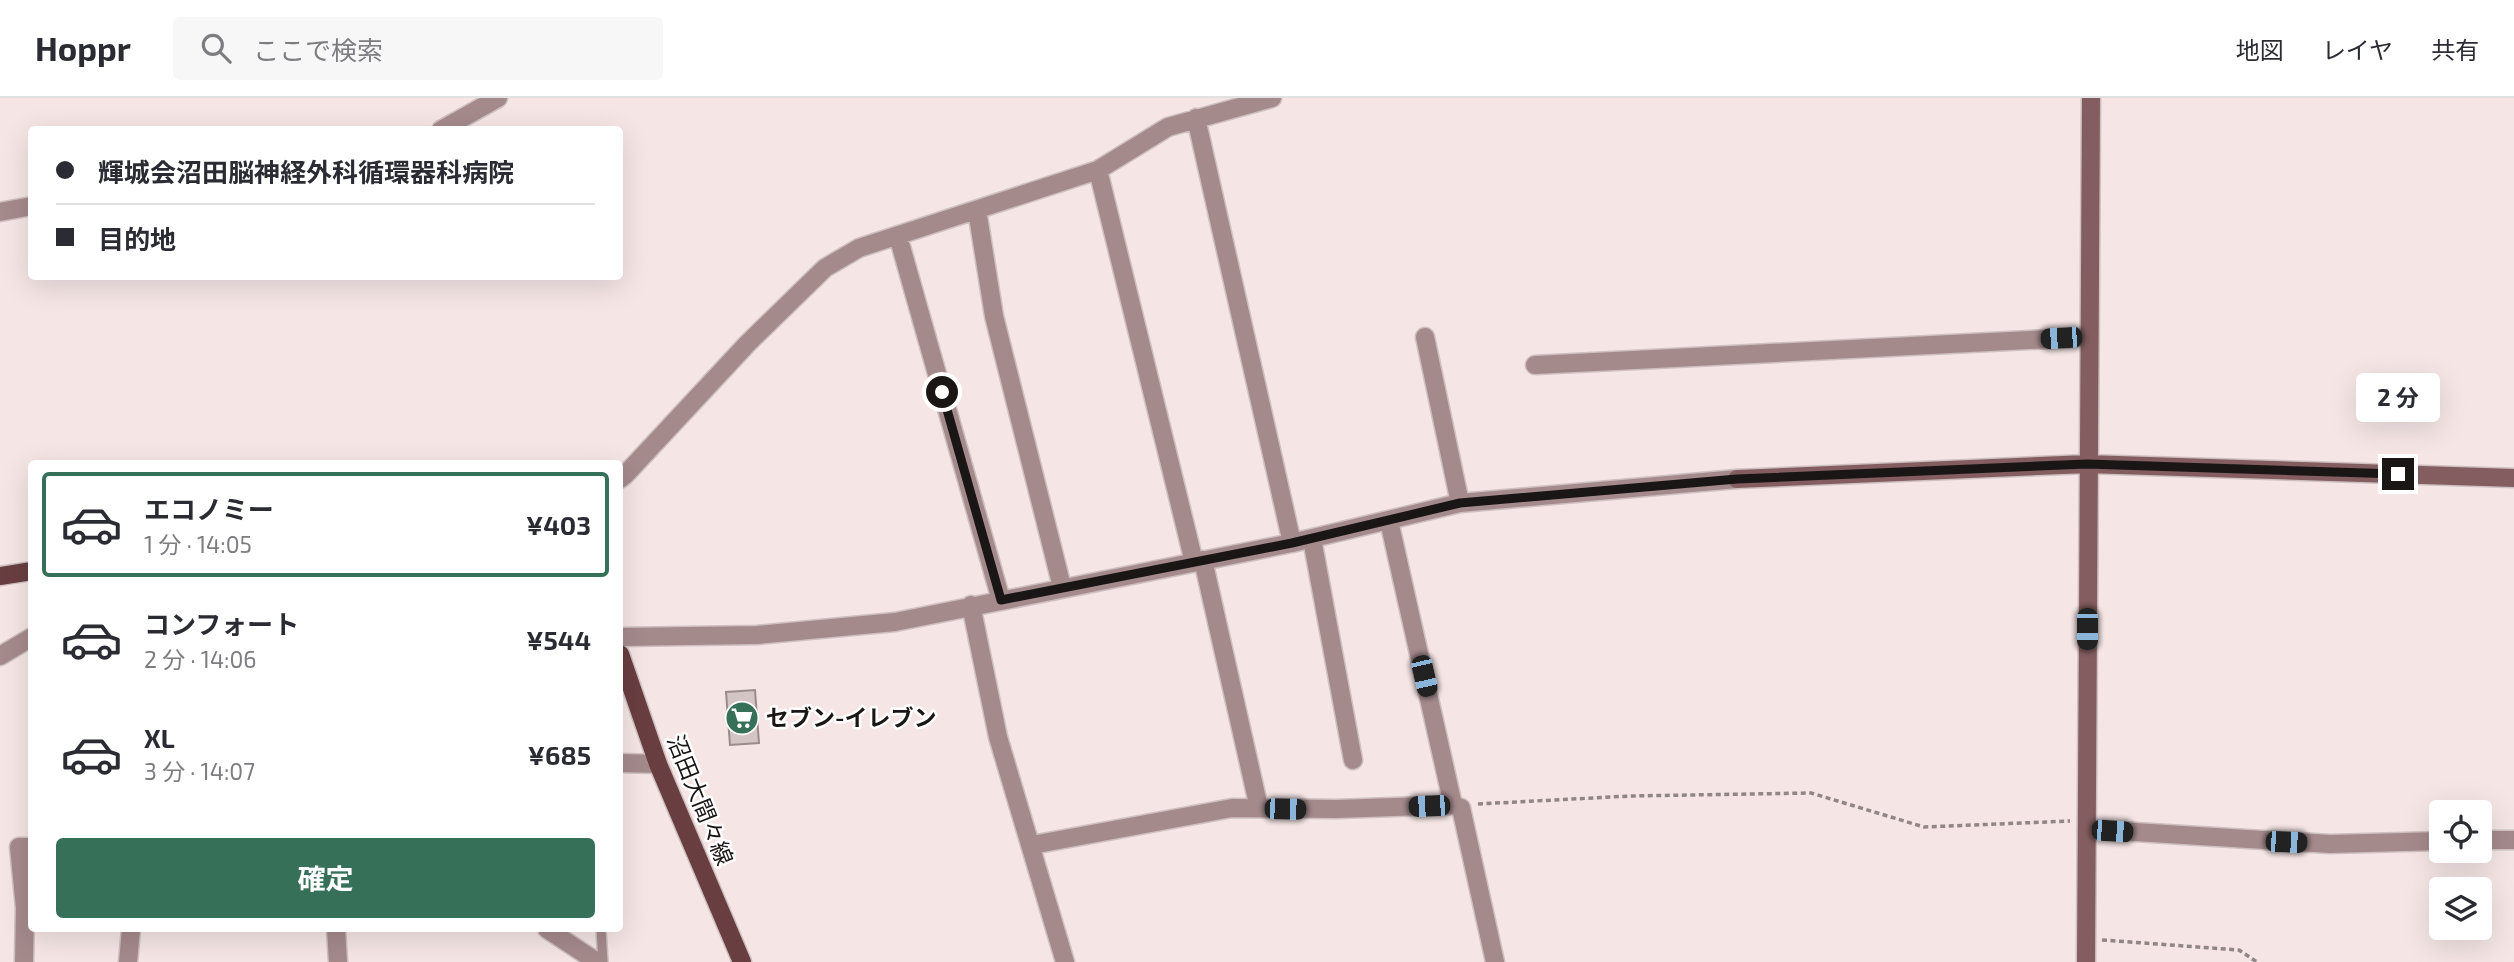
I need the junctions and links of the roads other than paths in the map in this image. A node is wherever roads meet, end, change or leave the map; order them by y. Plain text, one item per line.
1 (498, 98) edge
2 (1272, 98) edge
3 (2091, 98) edge
4 (478, 103) edge
5 (1196, 118) junction
6 (446, 126) edge
7 (1098, 170) junction
8 (28, 207) edge
9 (977, 210) junction
10 (0, 212) edge
11 (898, 236) junction
12 (1425, 337) dead end
13 (2089, 337) junction
14 (1535, 365) dead end
15 (2087, 464) junction
16 (623, 477) edge
17 (2514, 478) edge
18 (1460, 503) junction
19 (1389, 522) junction
20 (1312, 539) junction
21 (1292, 543) junction
22 (1198, 561) junction
23 (28, 572) edge
24 (0, 576) edge
25 (1062, 587) junction
26 (1001, 600) junction
27 (971, 605) junction
28 (623, 637) edge
29 (28, 639) edge
30 (0, 656) edge
31 (623, 662) edge
32 (1353, 760) dead end
33 (623, 763) edge
34 (658, 764) junction
35 (1453, 805) junction
36 (1259, 808) junction
37 (2087, 825) junction
38 (2514, 840) edge
39 (2429, 841) edge
40 (2492, 841) edge
41 (1032, 845) junction
42 (28, 847) edge
43 (131, 932) edge
44 (336, 932) edge
45 (552, 932) edge
46 (601, 932) edge
47 (24, 962) edge
48 (128, 962) edge
49 (338, 962) edge
50 (597, 962) edge
51 (604, 962) edge
52 (742, 962) edge
53 (1065, 962) edge
54 (1495, 962) edge
55 (2086, 962) edge

1 - 4 street
2 - 5 street
3 - 13 street
4 - 6 street
5 - 7 street
5 - 21 street
7 - 9 street
7 - 22 street
8 - 10 street
9 - 11 street
9 - 25 street
11 - 16 street
11 - 26 street
12 - 18 street
13 - 14 street
13 - 15 street
15 - 17 street
15 - 18 street
15 - 37 street
18 - 19 street
19 - 20 street
19 - 35 street
20 - 21 street
20 - 32 street
21 - 22 street
22 - 25 street
22 - 36 street
23 - 24 main road
25 - 26 street
26 - 27 street
27 - 28 street
27 - 41 street
29 - 30 street
31 - 34 main road, 沼田大間々線
33 - 34 street
34 - 52 main road, 沼田大間々線
35 - 36 street
35 - 54 street
36 - 41 street
37 - 39 street
37 - 55 street
38 - 40 street
41 - 53 street
42 - 47 street
43 - 48 street
44 - 49 street
45 - 50 street
46 - 51 lane

